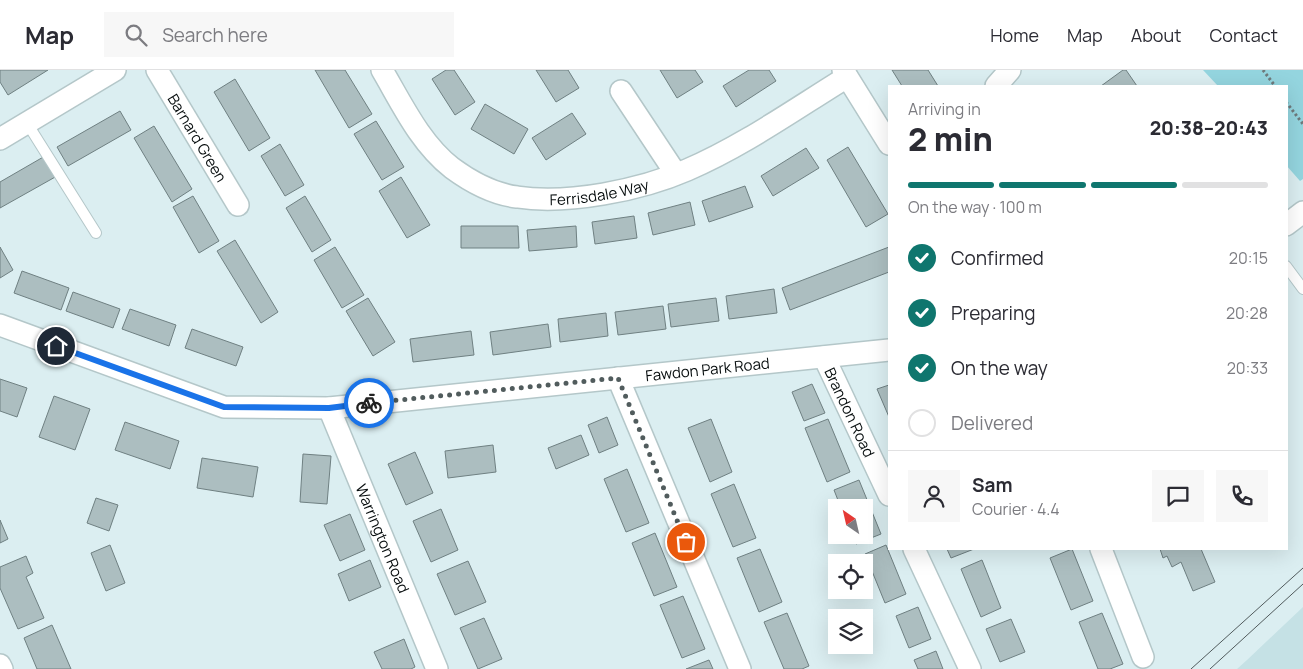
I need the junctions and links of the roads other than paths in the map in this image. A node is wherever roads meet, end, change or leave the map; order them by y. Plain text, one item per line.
1 (115, 70) edge
2 (157, 70) edge
3 (382, 70) edge
4 (1010, 70) edge
5 (845, 73) edge
6 (997, 85) edge
7 (620, 91) dead end
8 (27, 123) junction
9 (0, 140) edge
10 (888, 142) edge
11 (676, 174) junction
12 (238, 205) dead end
13 (1303, 212) edge
14 (1288, 223) edge
15 (96, 233) dead end
16 (1288, 269) edge
17 (1303, 289) edge
18 (0, 326) edge
19 (888, 350) edge
20 (824, 357) junction
21 (618, 378) junction
22 (329, 408) junction
23 (888, 492) edge
24 (914, 550) edge
25 (1101, 550) edge
26 (1143, 657) dead end
27 (0, 665) edge
28 (2, 669) edge
29 (437, 669) edge
30 (740, 669) edge
31 (970, 669) edge

1 - 8 street
2 - 12 street, Barnard Green
3 - 11 street, Ferrisdale Way
4 - 6 street
5 - 10 street
5 - 11 street, Ferrisdale Way
7 - 11 street
8 - 9 street
8 - 15 lane
13 - 14 street
16 - 17 lane
18 - 22 street, Fawdon Park Road
19 - 20 street, Fawdon Park Road
20 - 21 street, Fawdon Park Road
20 - 23 street, Brandon Road
21 - 22 street, Fawdon Park Road
21 - 30 street
22 - 29 street, Warrington Road
24 - 31 street
25 - 26 street
27 - 28 street

